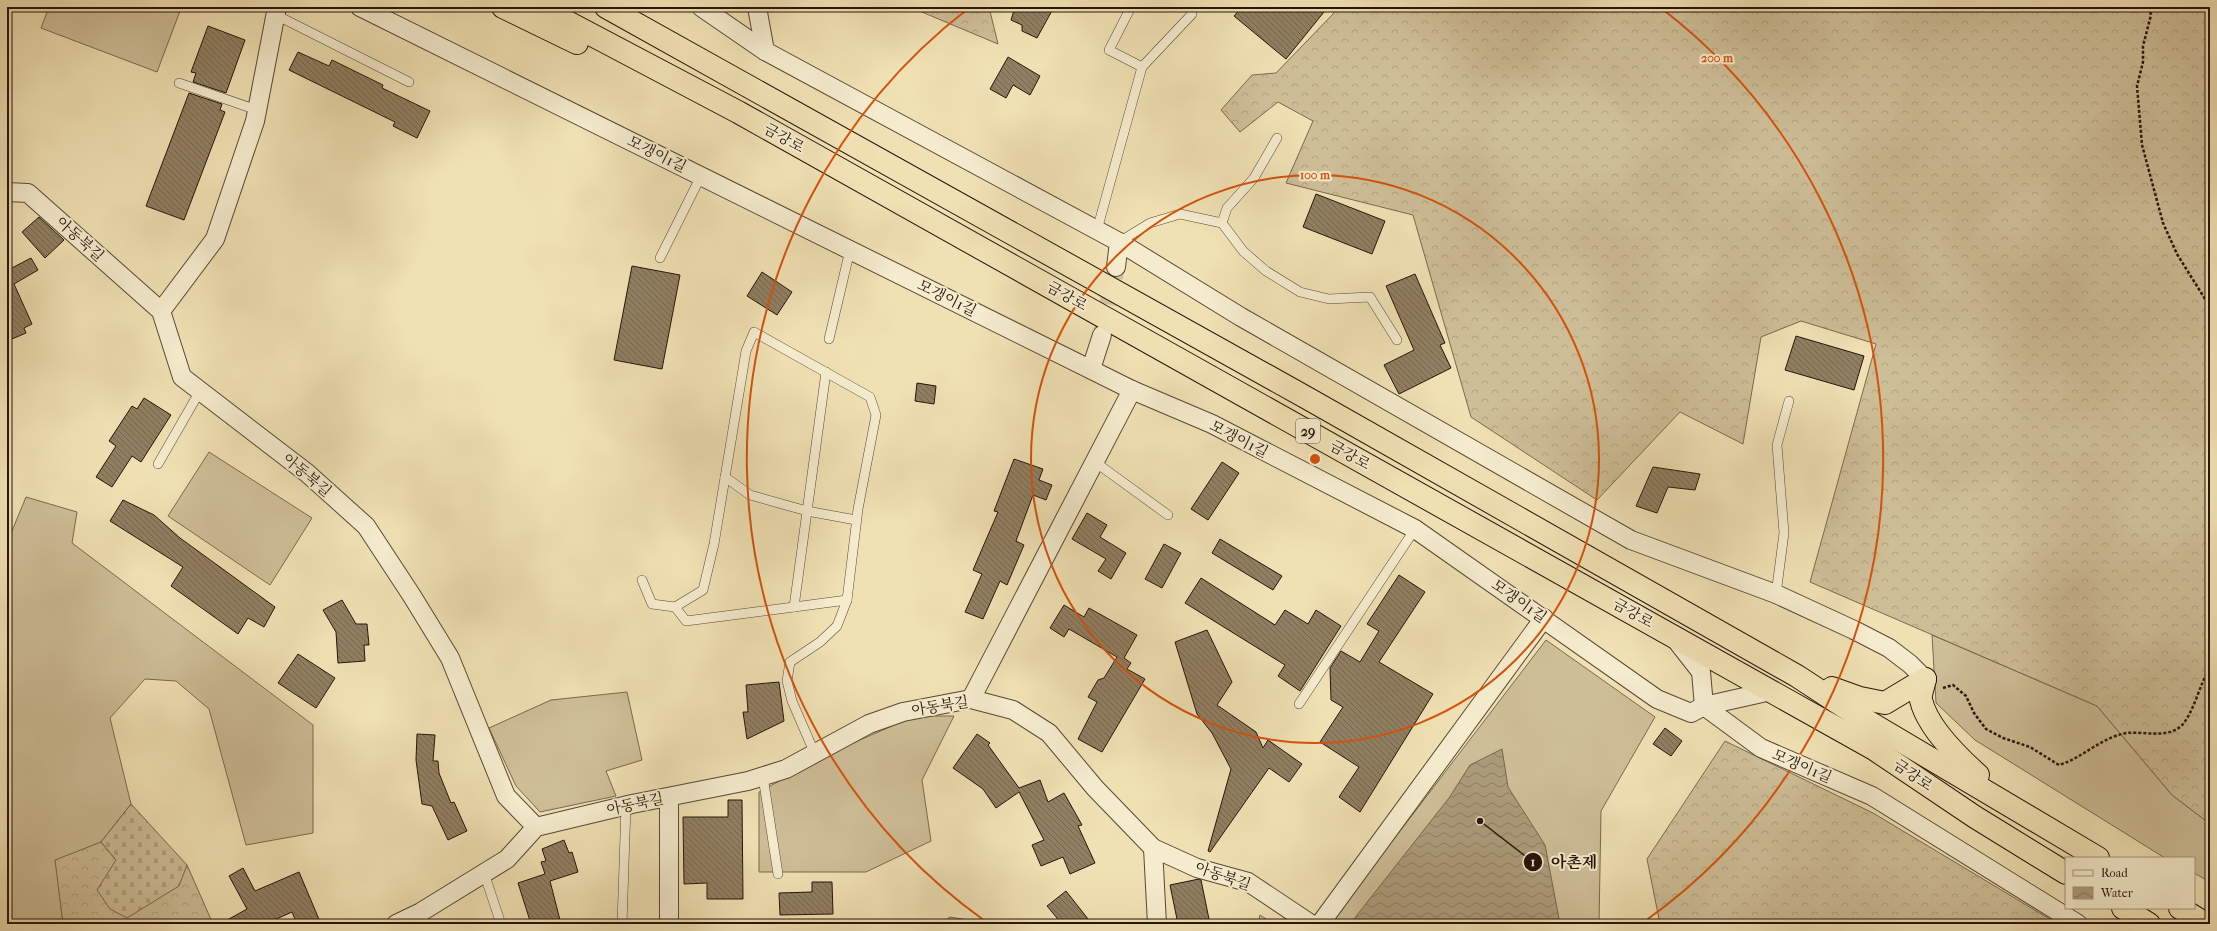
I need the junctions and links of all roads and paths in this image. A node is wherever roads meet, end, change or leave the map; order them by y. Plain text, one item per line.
1 (360, 7) edge
2 (503, 7) edge
3 (540, 7) edge
4 (606, 7) edge
5 (701, 7) edge
6 (756, 7) edge
7 (1131, 7) edge
8 (2149, 7) edge
9 (277, 11) edge
10 (1192, 14) dead end
11 (765, 51) junction
12 (1142, 67) junction
13 (409, 82) dead end
14 (179, 83) dead end
15 (257, 110) junction
16 (738, 112) junction
17 (1277, 138) dead end
18 (701, 176) junction
19 (7, 192) edge
20 (1222, 223) junction
21 (1097, 230) junction
22 (1119, 242) junction
23 (850, 250) junction
24 (660, 258) dead end
25 (1116, 267) tunnel mouth
26 (2210, 307) edge
27 (161, 312) junction
28 (1102, 335) tunnel mouth
29 (829, 339) dead end
30 (1397, 340) dead end
31 (1091, 369) junction
32 (826, 372) junction
33 (1132, 390) junction
34 (200, 391) junction
35 (1789, 401) dead end
36 (1095, 462) junction
37 (158, 464) dead end
38 (725, 477) junction
39 (807, 511) junction
40 (1168, 515) dead end
41 (856, 520) junction
42 (1415, 528) junction
43 (642, 580) dead end
44 (1776, 594) junction
45 (847, 600) junction
46 (674, 607) junction
47 (794, 607) junction
48 (1544, 618) junction
49 (1673, 635) junction
50 (2210, 669) edge
51 (1797, 676) junction
52 (1923, 689) junction
53 (1771, 691) junction
54 (971, 699) junction
55 (1300, 704) dead end
56 (1704, 706) junction
57 (815, 754) junction
58 (763, 776) junction
59 (669, 797) junction
60 (2010, 804) junction
61 (626, 806) junction
62 (536, 827) junction
63 (1154, 848) junction
64 (2096, 857) edge
65 (2065, 872) edge
66 (484, 873) junction
67 (778, 874) dead end
68 (2125, 909) edge
69 (2182, 909) edge
70 (396, 924) edge
71 (501, 924) edge
72 (622, 924) edge
73 (669, 924) edge
74 (1156, 924) edge
75 (1311, 924) edge
76 (1320, 924) edge
77 (2078, 924) edge
78 (2149, 924) edge
79 (2206, 924) edge

1 - 18 street, 모갱이1길
2 - 16 highway
3 - 16 highway, 금강로 / 29
4 - 51 highway, 금강로 / 29
5 - 11 street
6 - 11 street
7 - 12 lane
8 - 26 path
9 - 13 lane
9 - 15 street
10 - 12 lane
11 - 21 street
12 - 21 lane
14 - 15 lane
15 - 27 street
16 - 49 highway, 금강로 / 29
17 - 20 lane
18 - 23 street, 모갱이1길
18 - 24 lane
19 - 27 street, 아동북길
20 - 22 lane
20 - 30 lane
21 - 22 street
22 - 25 street
22 - 44 street
23 - 29 lane
23 - 31 street, 모갱이1길
27 - 34 street, 아동북길
28 - 31 street
31 - 33 street, 모갱이1길
32 - 38 lane
32 - 39 lane
32 - 41 lane
33 - 36 street
33 - 42 street, 모갱이1길
34 - 37 lane
34 - 62 street, 아동북길
35 - 44 lane
36 - 40 lane
36 - 54 street
38 - 39 lane
38 - 46 lane
39 - 41 lane
39 - 47 lane
41 - 45 lane
42 - 48 street, 모갱이1길
42 - 55 lane
43 - 46 lane
44 - 52 street
45 - 47 lane
45 - 57 lane
46 - 47 lane
48 - 56 street, 모갱이1길
48 - 76 street
49 - 53 highway, 금강로 / 29
49 - 56 street
50 - 52 path
51 - 52 highway
51 - 60 highway, 금강로 / 29
52 - 60 highway
53 - 56 street
53 - 65 highway, 금강로 / 29
54 - 57 street, 아동북길
54 - 63 street, 아동북길
56 - 77 street, 모갱이1길
57 - 58 street, 아동북길
58 - 59 street, 아동북길
58 - 67 lane
59 - 61 street, 아동북길
59 - 73 street
60 - 64 highway, 금강로 / 29
61 - 62 street, 아동북길
61 - 72 lane
62 - 66 street
63 - 74 street
63 - 75 street, 아동북길
66 - 70 street
66 - 71 lane
68 - 78 highway
69 - 79 highway

